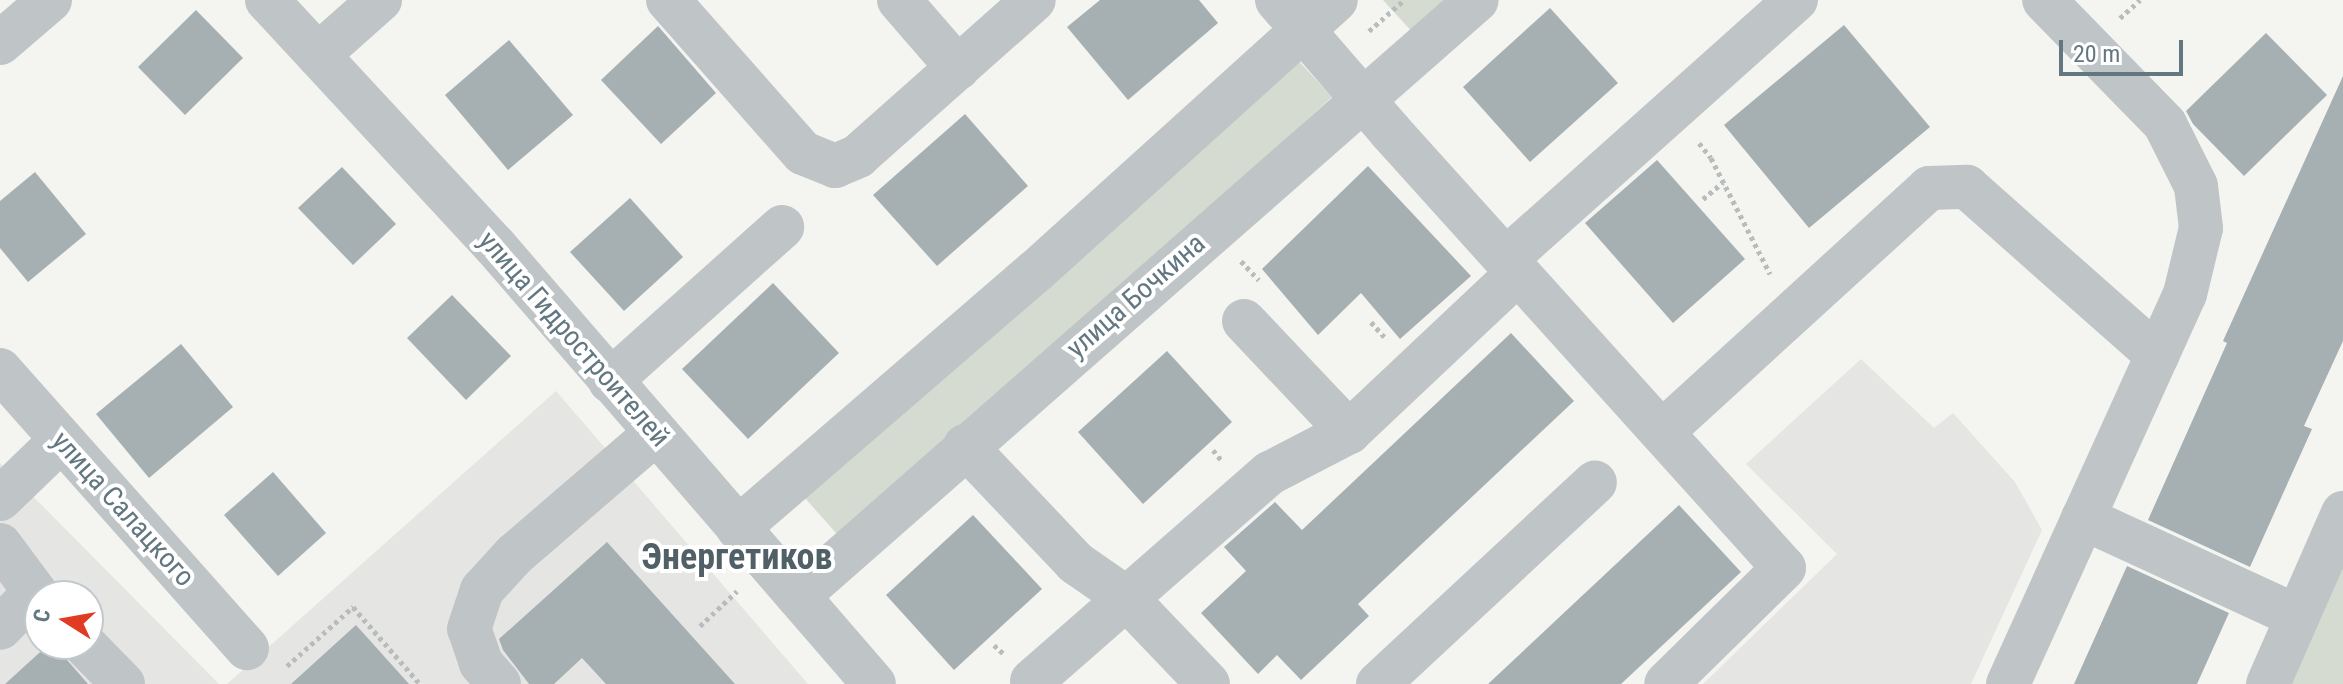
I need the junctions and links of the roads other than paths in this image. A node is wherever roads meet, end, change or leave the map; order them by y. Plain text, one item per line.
1 (50, 0) edge
2 (267, 0) edge
3 (380, 0) edge
4 (668, 0) edge
5 (899, 0) edge
6 (1034, 0) edge
7 (1336, 0) edge
8 (1477, 0) edge
9 (1796, 0) edge
10 (2044, 0) edge
11 (1290, 15) edge
12 (0, 43) edge
13 (318, 55) junction
14 (958, 68) junction
15 (1361, 99) junction
16 (782, 227) dead end
17 (1512, 266) junction
18 (1244, 321) dead end
19 (2157, 355) junction
20 (0, 370) edge
21 (610, 381) junction
22 (1349, 432) junction
23 (1662, 432) junction
24 (656, 433) junction
25 (61, 440) junction
26 (965, 446) junction
27 (1595, 482) dead end
28 (0, 499) edge
29 (2343, 513) edge
30 (2083, 518) junction
31 (738, 528) junction
32 (0, 545) edge
33 (27, 580) edge
34 (798, 596) junction
35 (1125, 597) junction
36 (24, 607) edge
37 (2296, 616) junction
38 (0, 628) edge
39 (100, 660) edge
40 (262, 661) road end
41 (854, 677) edge
42 (1032, 681) dead end
43 (123, 684) edge
44 (499, 684) edge
45 (1208, 684) edge
46 (1378, 684) edge
47 (1666, 684) edge
48 (2008, 684) edge
49 (2268, 684) edge

1 - 12 street
2 - 13 street, улица Гидростроителей
3 - 13 street
4 - 14 street
5 - 14 street
6 - 14 street
7 - 11 street
8 - 15 street, улица Бочкина
9 - 17 street
10 - 19 street
11 - 15 street
11 - 31 street
13 - 21 street, улица Гидростроителей
15 - 17 street
15 - 26 street, улица Бочкина
16 - 21 street
17 - 22 street
17 - 23 street
18 - 22 street
19 - 23 street
19 - 30 street
20 - 25 street, улица Салацкого
21 - 24 street, улица Гидростроителей
22 - 35 street
23 - 47 street
24 - 31 street, улица Гидростроителей
24 - 44 street
25 - 28 street
25 - 40 street, улица Салацкого
26 - 34 street, улица Бочкина
26 - 35 street
27 - 46 street
29 - 37 street
30 - 37 street
30 - 48 street
31 - 34 street, улица Гидростроителей
32 - 33 street
34 - 41 street, улица Гидростроителей
35 - 42 street
35 - 45 street
36 - 38 street
37 - 49 street
39 - 43 street

